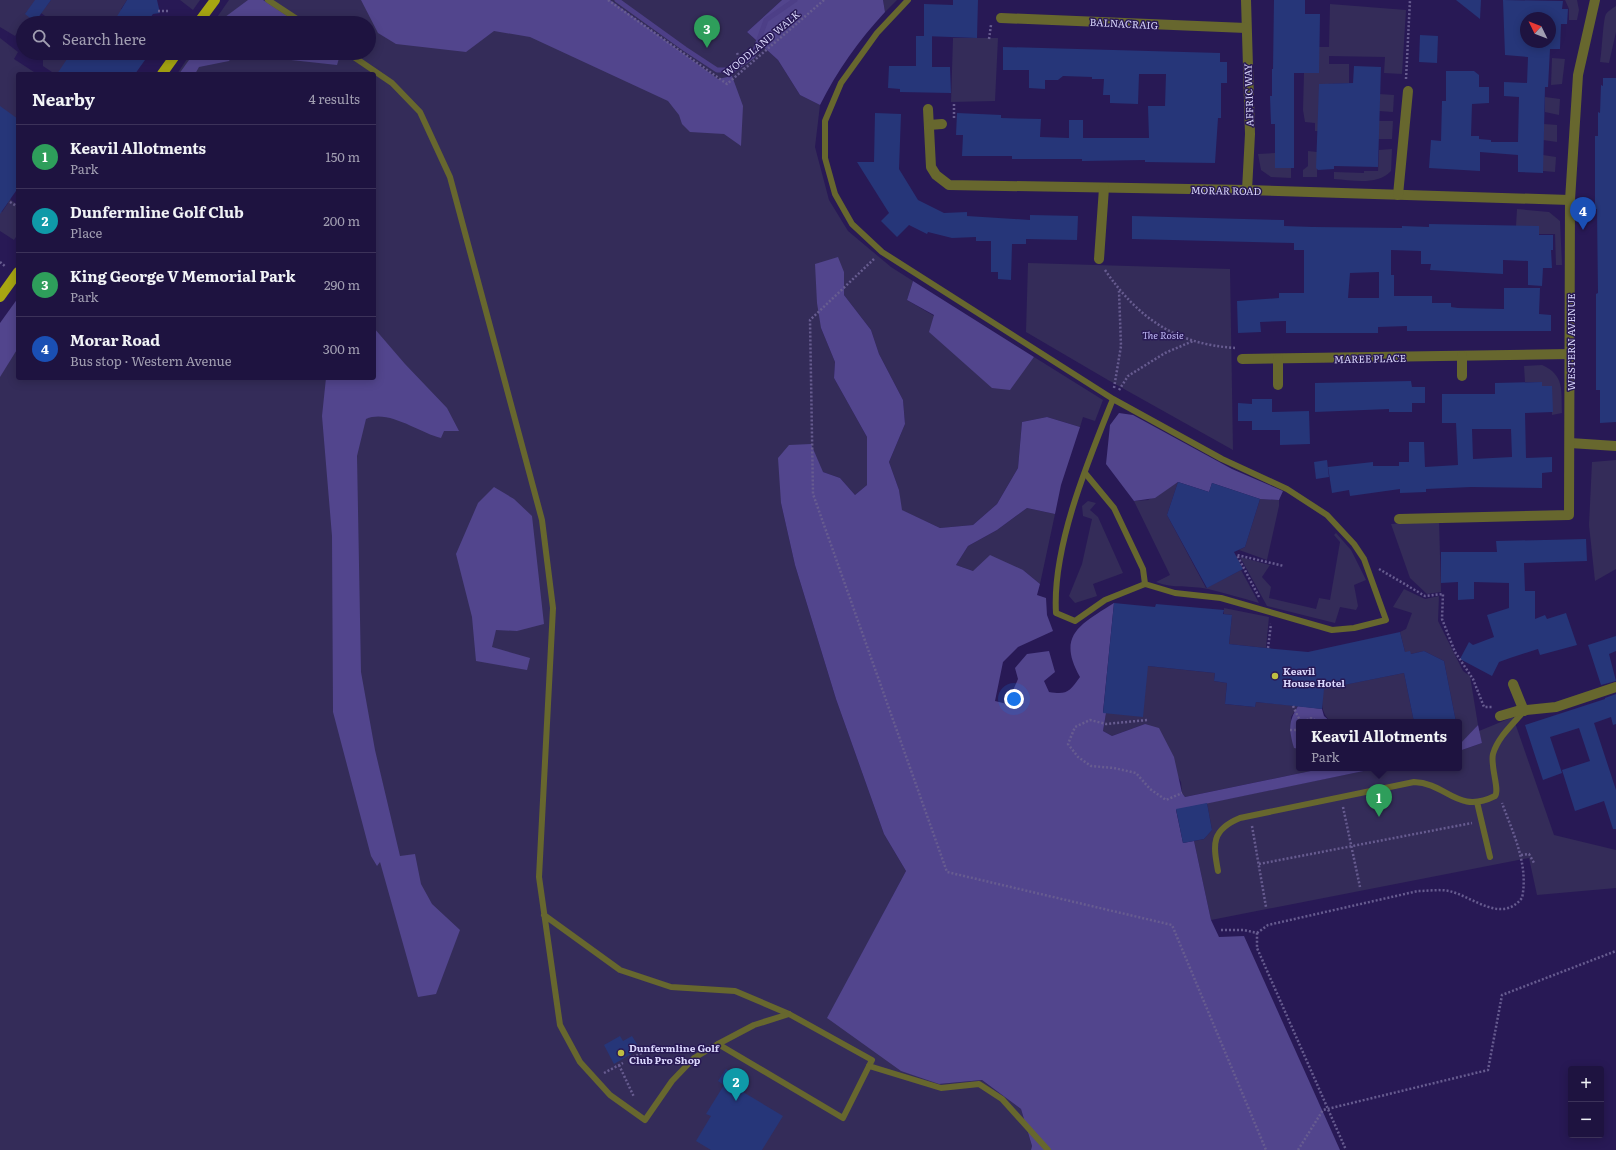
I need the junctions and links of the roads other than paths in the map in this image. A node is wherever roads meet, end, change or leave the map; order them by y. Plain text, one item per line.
1 (215, 0) edge
2 (268, 0) edge
3 (908, 0) edge
4 (1246, 0) edge
5 (1594, 0) edge
6 (203, 16) edge
7 (292, 16) edge
8 (1001, 18) dead end
9 (1246, 28) junction
10 (172, 60) edge
11 (358, 60) edge
12 (163, 72) edge
13 (376, 72) edge
14 (376, 72) edge
15 (1408, 91) road end
16 (928, 109) dead end
17 (942, 124) dead end
18 (929, 125) junction
19 (1104, 188) junction
20 (1247, 190) junction
21 (1398, 195) junction
22 (1570, 200) junction
23 (1099, 258) road end
24 (16, 275) edge
25 (0, 297) edge
26 (1570, 354) junction
27 (1462, 356) junction
28 (1242, 359) road end
29 (1278, 359) junction
30 (1462, 376) dead end
31 (1278, 385) dead end
32 (1112, 399) junction
33 (1570, 443) junction
34 (1616, 446) edge
35 (1085, 473) junction
36 (1398, 519) dead end
37 (1145, 584) junction
38 (1513, 684) dead end
39 (1616, 687) edge
40 (1524, 711) junction
41 (1500, 716) road end
42 (1477, 802) junction
43 (1490, 857) dead end
44 (1218, 871) dead end
45 (544, 915) junction
46 (789, 1014) junction
47 (718, 1044) junction
48 (869, 1066) junction
49 (1048, 1150) edge

1 - 6 main road
2 - 7 lane
3 - 32 lane
4 - 9 street, AFFRIC WAY
5 - 22 street, WESTERN AVENUE
8 - 9 street, BALNACRAIG
9 - 20 street, AFFRIC WAY
10 - 12 main road
11 - 14 lane
13 - 45 lane
15 - 21 street
16 - 18 street, MORAR ROAD
17 - 18 street
18 - 19 street, MORAR ROAD
19 - 20 street, MORAR ROAD
19 - 23 street
20 - 21 street, MORAR ROAD
21 - 22 street, MORAR ROAD
22 - 26 street, WESTERN AVENUE
24 - 25 main road
26 - 27 street, MAREE PLACE
26 - 33 street, WESTERN AVENUE
27 - 29 street, MAREE PLACE
27 - 30 street
28 - 29 street, MAREE PLACE
29 - 31 street
32 - 35 lane
32 - 37 lane
33 - 34 street
33 - 36 street, WESTERN AVENUE
35 - 37 lane
35 - 37 lane
38 - 40 street
39 - 40 street
40 - 41 street
40 - 42 lane
42 - 43 lane
42 - 44 lane
45 - 46 lane
45 - 47 lane
46 - 47 lane
46 - 48 lane
47 - 48 lane
48 - 49 lane

